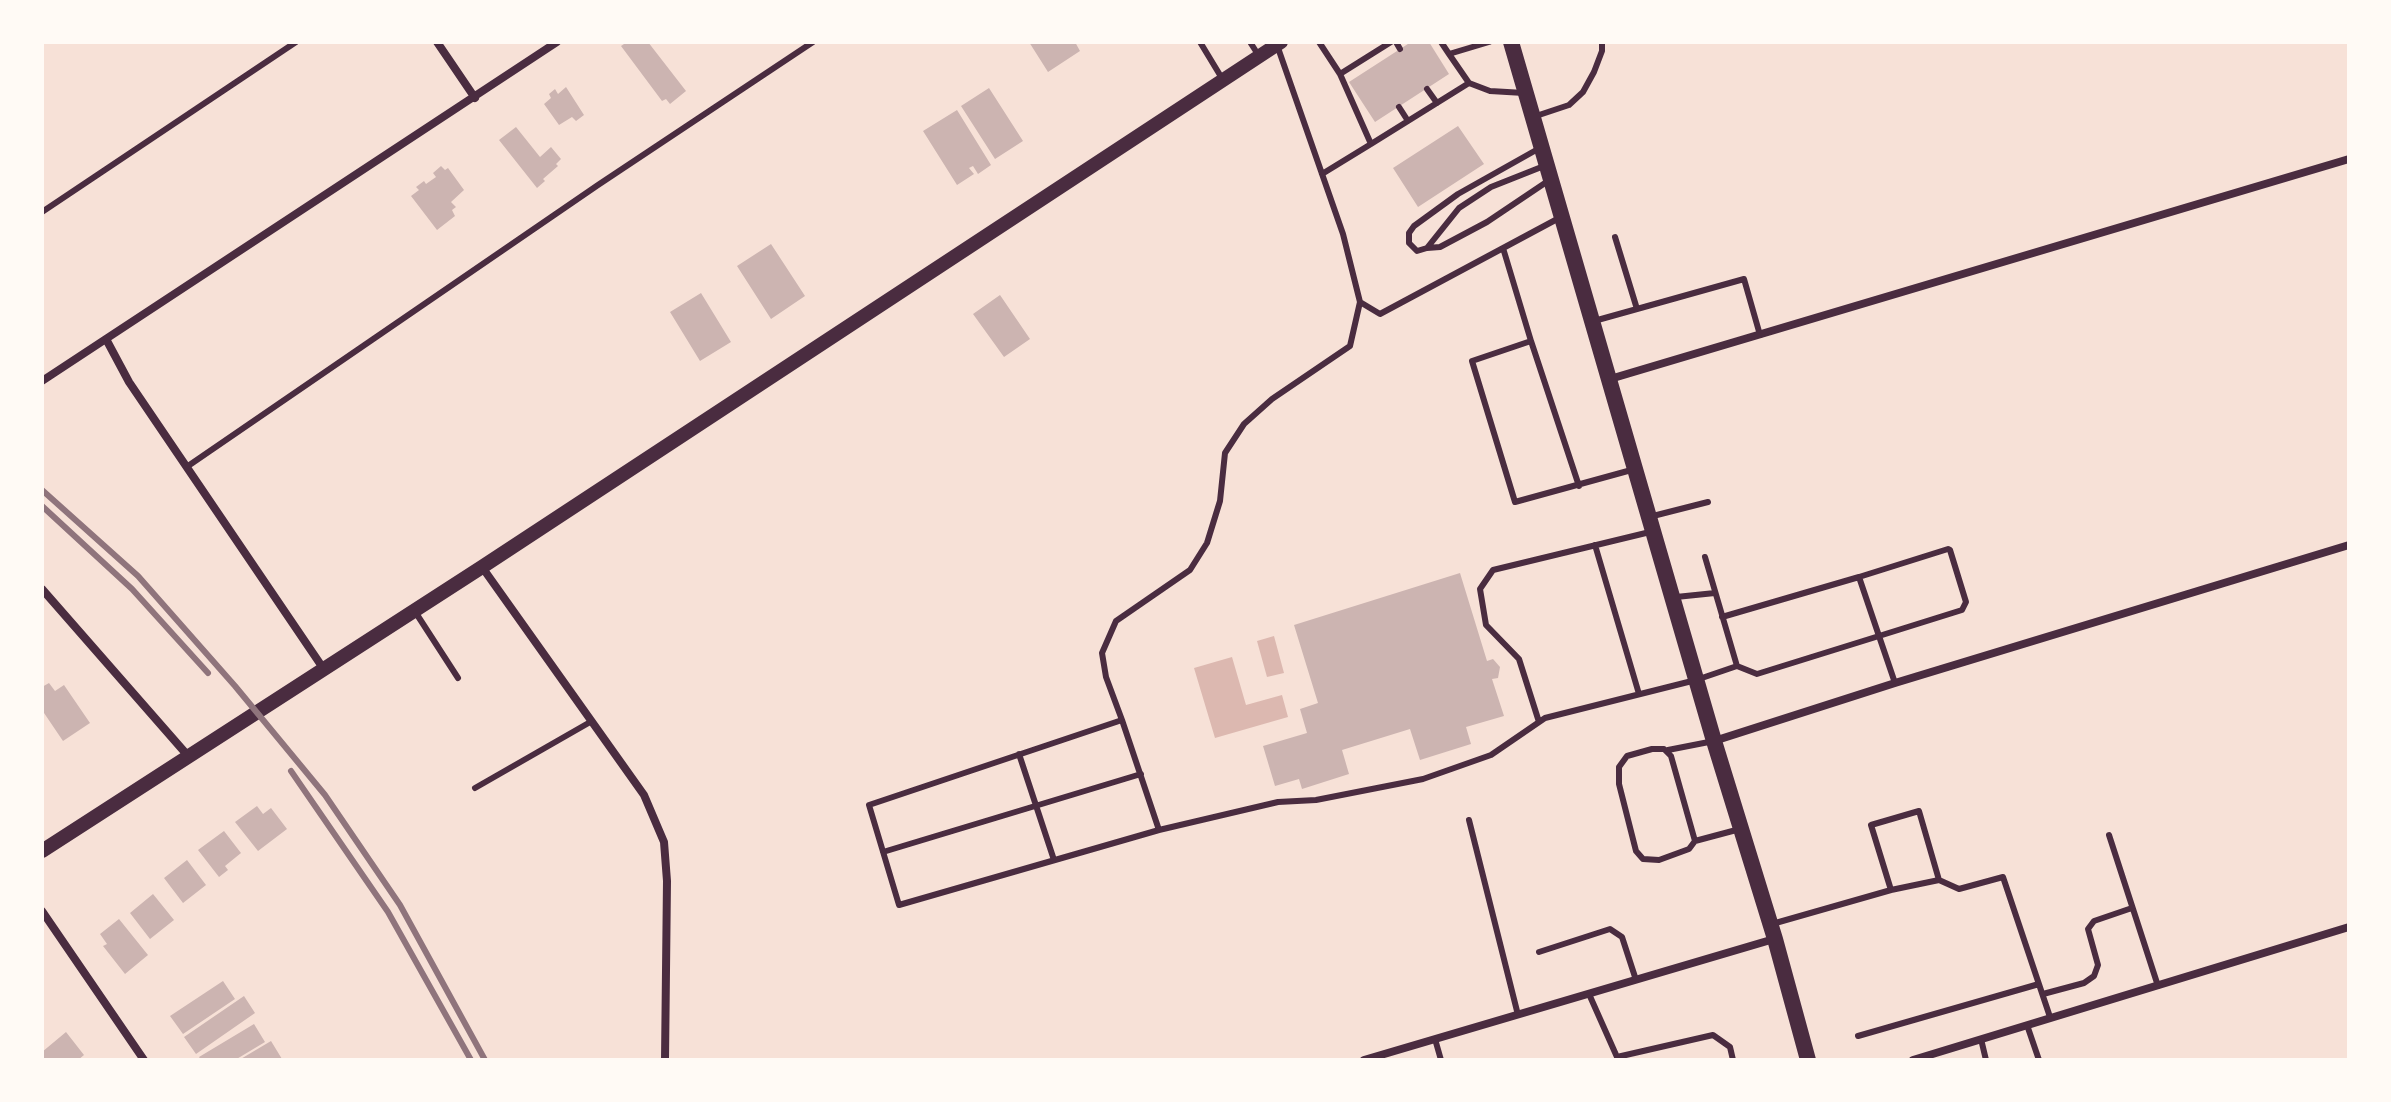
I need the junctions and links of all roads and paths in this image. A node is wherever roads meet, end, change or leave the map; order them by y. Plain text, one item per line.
1 (296, 42) edge
2 (437, 42) edge
3 (557, 42) edge
4 (813, 42) edge
5 (1200, 42) edge
6 (1250, 42) edge
7 (1319, 42) edge
8 (1441, 42) edge
9 (1489, 42) edge
10 (1511, 42) edge
11 (1602, 42) edge
12 (1279, 43) edge
13 (1396, 44) edge
14 (1449, 54) junction
15 (1259, 56) junction
16 (1367, 57) junction
17 (1374, 67) dead end
18 (1340, 74) junction
19 (1223, 80) junction
20 (1469, 83) junction
21 (1427, 89) dead end
22 (1526, 93) junction
23 (475, 98) junction
24 (1437, 103) junction
25 (1399, 107) dead end
26 (1533, 117) junction
27 (1408, 121) junction
28 (1371, 144) junction
29 (1542, 147) junction
30 (2349, 159) edge
31 (1549, 172) junction
32 (1322, 174) junction
33 (42, 212) edge
34 (1562, 217) junction
35 (1615, 237) dead end
36 (1427, 248) junction
37 (1503, 248) junction
38 (1360, 302) junction
39 (1637, 309) junction
40 (1593, 322) junction
41 (1760, 335) junction
42 (106, 339) junction
43 (1531, 341) junction
44 (1610, 379) junction
45 (42, 381) edge
46 (188, 466) junction
47 (1635, 469) junction
48 (1579, 486) junction
49 (1708, 502) dead end
50 (1651, 524) junction
51 (1595, 545) junction
52 (2349, 545) edge
53 (1705, 557) dead end
54 (482, 567) junction
55 (1859, 577) junction
56 (42, 589) edge
57 (1715, 593) junction
58 (1672, 597) junction
59 (414, 610) junction
60 (1722, 617) junction
61 (1879, 636) junction
62 (1737, 666) junction
63 (323, 668) junction
64 (458, 678) dead end
65 (1696, 680) junction
66 (1895, 683) junction
67 (1639, 694) junction
68 (1122, 720) junction
69 (592, 721) junction
70 (1539, 722) junction
71 (1714, 741) junction
72 (1668, 750) junction
73 (1019, 754) junction
74 (189, 757) junction
75 (1141, 774) junction
76 (475, 788) dead end
77 (1036, 806) junction
78 (1469, 820) dead end
79 (1740, 829) junction
80 (1159, 830) junction
81 (2109, 835) dead end
82 (1695, 841) junction
83 (42, 851) edge
84 (883, 852) junction
85 (1054, 860) junction
86 (1939, 880) junction
87 (1891, 890) junction
88 (2132, 908) junction
89 (42, 911) edge
90 (2349, 927) edge
91 (1772, 932) junction
92 (1539, 952) dead end
93 (1636, 980) junction
94 (2039, 984) junction
95 (2158, 986) junction
96 (1589, 994) junction
97 (2043, 994) junction
98 (1518, 1015) junction
99 (2050, 1017) junction
100 (2027, 1025) junction
101 (1858, 1036) dead end
102 (1435, 1039) junction
103 (1981, 1039) junction
104 (144, 1060) edge
105 (665, 1060) edge
106 (1364, 1060) edge
107 (1441, 1060) edge
108 (1733, 1060) edge
109 (1808, 1060) edge
110 (1913, 1060) edge
111 (1986, 1060) edge
112 (2039, 1060) edge

1 - 33 lane
2 - 23 street
3 - 23 street
4 - 46 lane
5 - 19 lane
6 - 15 lane
7 - 18 lane
8 - 14 lane
9 - 14 lane
10 - 22 main road
11 - 26 lane
12 - 15 street
12 - 32 lane
13 - 16 lane
14 - 20 lane
15 - 19 street
16 - 17 lane
16 - 18 lane
18 - 28 lane
19 - 54 street
20 - 22 lane
20 - 24 lane
21 - 24 lane
22 - 26 main road
23 - 42 street
24 - 27 lane
25 - 27 lane
26 - 29 main road
27 - 28 lane
28 - 32 lane
29 - 31 main road
29 - 36 lane
30 - 41 street
31 - 34 main road
31 - 36 lane
31 - 36 lane
32 - 38 lane
34 - 37 lane
34 - 40 main road
35 - 39 lane
37 - 38 lane
37 - 43 lane
38 - 68 lane
39 - 40 lane
39 - 41 lane
40 - 44 main road
41 - 44 street
42 - 45 street
42 - 46 street
43 - 48 lane
43 - 48 lane
44 - 47 main road
46 - 63 street
47 - 48 lane
47 - 50 main road
49 - 50 lane
50 - 51 lane
50 - 58 main road
51 - 67 lane
51 - 70 lane
52 - 66 street
53 - 57 lane
54 - 59 street
54 - 69 street
55 - 60 lane
55 - 61 lane
55 - 61 lane
56 - 74 street
57 - 58 lane
57 - 60 lane
58 - 65 main road
59 - 63 street
59 - 64 lane
60 - 62 lane
61 - 62 lane
61 - 66 lane
62 - 65 lane
63 - 74 street
65 - 67 lane
65 - 71 main road
66 - 71 street
67 - 70 lane
68 - 73 lane
68 - 75 lane
69 - 76 lane
69 - 105 street
70 - 80 lane
71 - 72 lane
71 - 79 main road
72 - 82 lane
72 - 82 lane
73 - 77 lane
73 - 84 lane
74 - 83 street
75 - 77 lane
75 - 80 lane
77 - 84 lane
77 - 85 lane
78 - 98 lane
79 - 82 lane
79 - 91 main road
80 - 85 lane
81 - 88 lane
84 - 85 lane
86 - 87 lane
86 - 87 lane
86 - 94 lane
87 - 91 lane
88 - 95 lane
88 - 97 lane
89 - 104 street
90 - 95 street
91 - 93 street
91 - 109 main road
92 - 93 lane
93 - 96 street
94 - 97 lane
94 - 101 lane
95 - 99 street
96 - 98 street
96 - 108 lane
97 - 99 lane
98 - 102 street
99 - 100 street
100 - 103 street
100 - 112 lane
102 - 106 street
102 - 107 lane
103 - 110 street
103 - 111 lane

